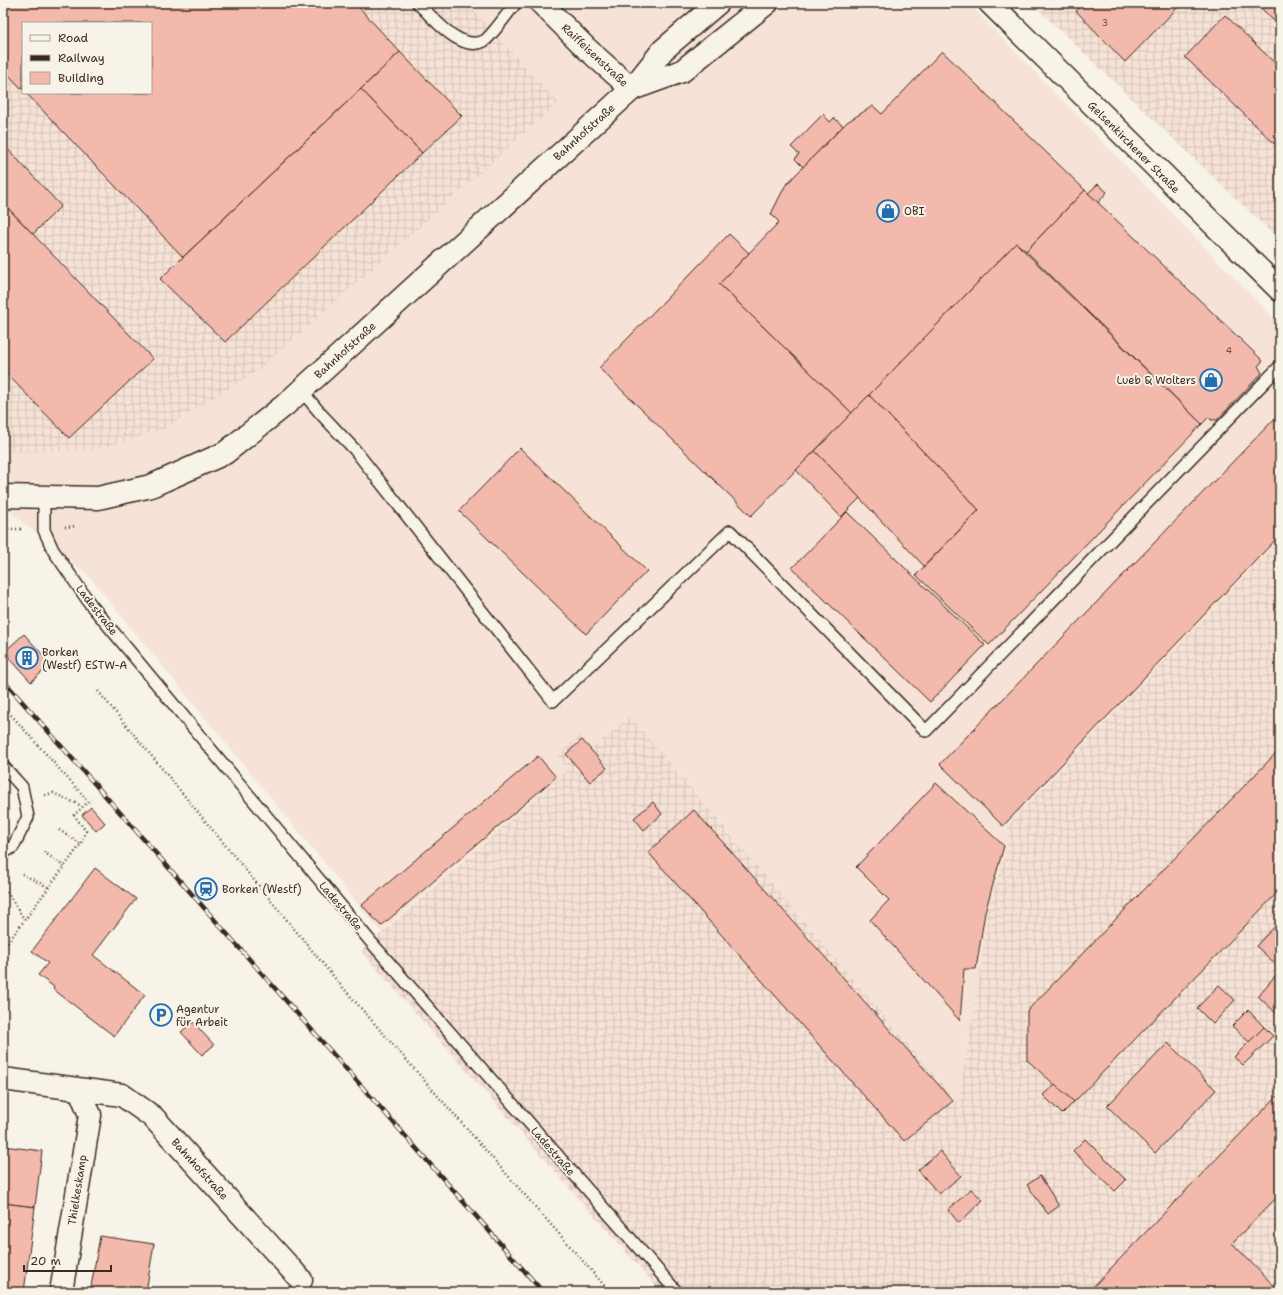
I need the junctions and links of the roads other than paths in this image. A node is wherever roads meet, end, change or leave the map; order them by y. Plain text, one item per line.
1 (418, 3) edge
2 (516, 3) edge
3 (541, 3) edge
4 (718, 3) edge
5 (766, 3) edge
6 (990, 3) edge
7 (632, 89) junction
8 (1280, 290) edge
9 (1280, 366) edge
10 (301, 390) junction
11 (3, 496) edge
12 (44, 498) junction
13 (3, 766) edge
14 (3, 853) edge
15 (3, 1079) edge
16 (80, 1090) junction
17 (301, 1280) dead end
18 (61, 1292) edge
19 (677, 1292) edge

1 - 2 lane
3 - 7 street, Raiffeisenstraße
4 - 7 street
5 - 7 street
6 - 8 street, Gelsenkirchener Straße
7 - 10 street, Bahnhofstraße
9 - 10 lane
10 - 12 street, Bahnhofstraße
11 - 12 street, Bahnhofstraße
12 - 19 lane, Ladestraße
13 - 14 lane
15 - 16 street, Bahnhofstraße
16 - 17 street, Bahnhofstraße
16 - 18 street, Thielkeskamp

